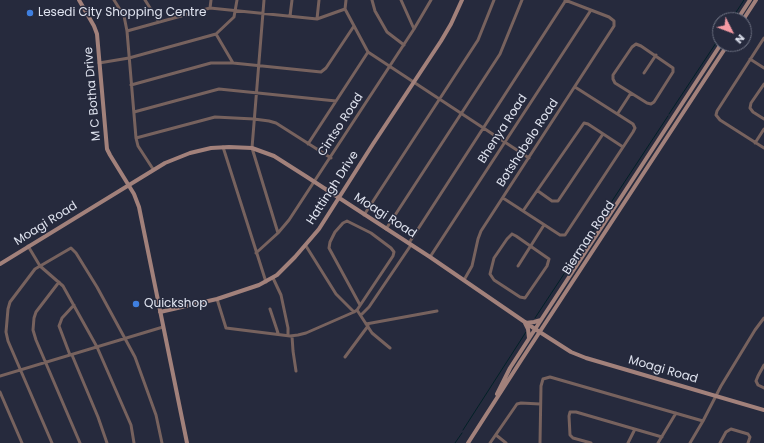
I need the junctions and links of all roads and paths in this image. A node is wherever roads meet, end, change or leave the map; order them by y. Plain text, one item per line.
1 (78, 0) edge
2 (114, 0) edge
3 (145, 0) edge
4 (211, 0) edge
5 (237, 0) edge
6 (264, 0) edge
7 (292, 0) edge
8 (319, 0) edge
9 (346, 0) edge
10 (372, 0) edge
11 (401, 0) edge
12 (431, 0) edge
13 (462, 0) edge
14 (494, 0) edge
15 (522, 0) edge
16 (566, 0) edge
17 (750, 0) edge
18 (756, 0) edge
19 (210, 8) junction
20 (345, 8) junction
21 (591, 10) junction
22 (236, 11) junction
23 (742, 12) edge
24 (748, 12) edge
25 (263, 13) junction
26 (290, 16) junction
27 (317, 19) junction
28 (159, 22) junction
29 (354, 26) junction
30 (414, 29) junction
31 (127, 31) junction
32 (216, 34) junction
33 (764, 38) edge
34 (404, 45) junction
35 (368, 52) junction
36 (716, 52) edge
37 (723, 52) edge
38 (656, 55) junction
39 (129, 58) junction
40 (750, 59) junction
41 (99, 63) junction
42 (233, 63) junction
43 (259, 66) junction
44 (389, 67) junction
45 (764, 68) edge
46 (644, 73) dead end
47 (413, 82) junction
48 (764, 84) edge
49 (132, 85) junction
50 (575, 87) junction
51 (256, 92) junction
52 (631, 93) junction
53 (439, 100) junction
54 (336, 101) junction
55 (134, 112) junction
56 (618, 113) junction
57 (461, 114) junction
58 (254, 119) junction
59 (764, 119) edge
60 (483, 128) junction
61 (764, 129) edge
62 (603, 134) junction
63 (136, 138) junction
64 (755, 142) junction
65 (505, 143) junction
66 (308, 144) junction
67 (223, 147) junction
68 (623, 147) junction
69 (252, 148) junction
70 (764, 148) edge
71 (331, 158) junction
72 (529, 158) junction
73 (153, 169) junction
74 (315, 182) junction
75 (129, 185) junction
76 (538, 191) junction
77 (339, 197) junction
78 (503, 198) junction
79 (523, 211) junction
80 (364, 214) junction
81 (544, 225) junction
82 (386, 229) junction
83 (278, 233) junction
84 (410, 244) junction
85 (28, 246) junction
86 (306, 246) junction
87 (531, 246) junction
88 (256, 253) junction
89 (430, 258) junction
90 (0, 264) edge
91 (40, 266) junction
92 (518, 266) dead end
93 (273, 278) junction
94 (464, 280) junction
95 (59, 282) junction
96 (266, 282) junction
97 (217, 299) junction
98 (360, 305) junction
99 (74, 306) junction
100 (270, 309) dead end
101 (355, 311) junction
102 (437, 311) dead end
103 (160, 312) junction
104 (361, 315) junction
105 (764, 318) edge
106 (541, 320) junction
107 (524, 322) junction
108 (367, 325) junction
109 (163, 327) junction
110 (535, 329) junction
111 (540, 332) junction
112 (278, 333) junction
113 (288, 335) junction
114 (292, 336) junction
115 (547, 337) junction
116 (126, 339) junction
117 (528, 340) junction
118 (534, 340) junction
119 (97, 347) junction
120 (390, 348) dead end
121 (71, 355) junction
122 (345, 357) dead end
123 (46, 363) junction
124 (764, 365) edge
125 (21, 370) junction
126 (296, 371) dead end
127 (0, 376) edge
128 (764, 388) edge
129 (0, 392) edge
130 (716, 396) junction
131 (540, 404) junction
132 (764, 410) edge
133 (676, 413) junction
134 (703, 421) junction
135 (635, 429) junction
136 (496, 435) junction
137 (662, 437) junction
138 (22, 443) edge
139 (52, 443) edge
140 (80, 443) edge
141 (107, 443) edge
142 (134, 443) edge
143 (162, 443) edge
144 (186, 443) edge
145 (467, 443) edge
146 (490, 443) edge
147 (506, 443) edge
148 (540, 443) edge
149 (591, 443) edge
150 (628, 443) edge
151 (658, 443) edge
152 (690, 443) edge
153 (720, 443) edge
154 (748, 443) edge

1 - 41 street, M C Botha Drive
2 - 31 street
3 - 28 street
4 - 19 street
5 - 22 street
6 - 25 street
7 - 26 street
8 - 27 street
9 - 20 street
10 - 34 street
11 - 30 street
12 - 30 street, Cintso Road
13 - 47 street, Hattingh Drive
14 - 53 street
15 - 57 street
16 - 21 street
16 - 60 street
17 - 23 street
18 - 24 street
19 - 22 street
19 - 28 street
20 - 27 street
20 - 29 street
21 - 50 street, Botshabelo Road
21 - 65 street, Bhenya Road
22 - 25 street
22 - 32 street
25 - 26 street
25 - 43 street
26 - 27 street
28 - 31 street
29 - 35 street
29 - 43 street
30 - 34 street, Cintso Road
31 - 39 street
32 - 39 street
32 - 42 street
33 - 40 street
34 - 44 street, Cintso Road
35 - 44 street
35 - 54 street
36 - 106 street, Bierman Road
37 - 111 street, Bierman Road
38 - 46 street
38 - 52 street
38 - 52 street
39 - 41 street
39 - 49 street
40 - 45 street
40 - 64 street
41 - 75 street, M C Botha Drive
42 - 43 street
42 - 49 street
43 - 51 street
44 - 47 street
44 - 71 street, Cintso Road
47 - 53 street
47 - 77 street, Hattingh Drive
48 - 59 street
49 - 55 street
50 - 56 street
50 - 72 street, Botshabelo Road
51 - 54 street
51 - 55 street
51 - 58 street
52 - 56 street
53 - 57 street
53 - 80 street
54 - 66 street
55 - 63 street
56 - 68 street
57 - 60 street
57 - 82 street
58 - 63 street
58 - 66 street
58 - 69 street
60 - 65 street
60 - 84 street
61 - 64 street
62 - 68 street
62 - 76 street
62 - 76 street
63 - 73 street
64 - 70 street
65 - 72 street
65 - 89 street, Bhenya Road
66 - 71 street
67 - 69 street, Moagi Road
67 - 73 street, Moagi Road
67 - 88 street
68 - 81 street
69 - 74 street, Moagi Road
69 - 83 street
71 - 74 street, Cintso Road
72 - 78 street, Botshabelo Road
73 - 75 street, Moagi Road
74 - 77 street, Moagi Road
74 - 83 street, Cintso Road
75 - 85 street, Moagi Road
75 - 103 street, M C Botha Drive
76 - 79 street
77 - 80 street, Moagi Road
77 - 86 street, Hattingh Drive
78 - 79 street
78 - 94 street, Botshabelo Road
79 - 81 street
80 - 82 street, Moagi Road
81 - 87 street
82 - 84 street, Moagi Road
83 - 88 street, Cintso Road
84 - 89 street, Moagi Road
84 - 104 street
85 - 90 street, Moagi Road
85 - 91 street
86 - 93 street, Hattingh Drive
86 - 101 street
87 - 87 street
87 - 92 street
88 - 96 street
89 - 94 street, Moagi Road
91 - 95 street
91 - 116 street
91 - 125 street
93 - 96 street, Hattingh Drive
93 - 113 street
94 - 107 street, Moagi Road
95 - 99 street
95 - 123 street
96 - 97 street, Hattingh Drive
97 - 103 street, Hattingh Drive
97 - 112 street
98 - 98 street
98 - 101 street
99 - 119 street
99 - 121 street
100 - 112 street
101 - 104 street
101 - 114 street
102 - 108 street
103 - 109 street, M C Botha Drive
104 - 108 street
105 - 130 street
106 - 107 street
106 - 110 street, Bierman Road
107 - 110 street, Moagi Road
107 - 117 street
108 - 120 street
108 - 122 street
109 - 116 street
109 - 144 street, M C Botha Drive
110 - 111 street, Moagi Road
110 - 117 street, Bierman Road
111 - 115 street, Moagi Road
111 - 118 street, Bierman Road
112 - 113 street
113 - 114 street
114 - 126 street
115 - 118 street
115 - 130 street, Moagi Road
116 - 119 street
116 - 143 street
117 - 145 street, Bierman Road
118 - 145 street, Bierman Road
119 - 121 street
119 - 142 street
121 - 123 street
121 - 141 street
123 - 125 street
123 - 140 street
124 - 128 street
125 - 127 street
125 - 139 street
129 - 138 street
130 - 132 street, Moagi Road
130 - 134 street
131 - 133 street
131 - 136 street
131 - 148 street
133 - 134 street
133 - 137 street
134 - 152 street
135 - 137 street
135 - 149 street
135 - 150 street
136 - 146 street
136 - 147 street
137 - 151 street
153 - 154 street

